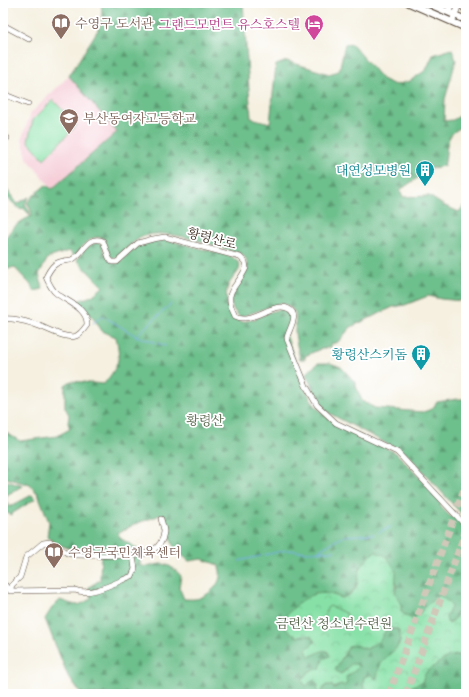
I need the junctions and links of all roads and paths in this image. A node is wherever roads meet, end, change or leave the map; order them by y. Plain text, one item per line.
1 (410, 3) edge
2 (427, 3) edge
3 (459, 3) edge
4 (466, 10) edge
5 (447, 11) junction
6 (455, 15) junction
7 (466, 20) edge
8 (452, 21) junction
9 (3, 25) edge
10 (466, 28) edge
11 (29, 39) dead end
12 (3, 94) edge
13 (28, 104) dead end
14 (3, 319) edge
15 (161, 519) dead end
16 (466, 526) edge
17 (133, 556) junction
18 (3, 585) edge
19 (10, 591) junction

1 - 8 main road
2 - 5 main road
3 - 4 main road
3 - 5 main road
3 - 6 street
5 - 6 main road
6 - 7 main road
6 - 8 street
8 - 10 main road
9 - 11 street
12 - 13 street
14 - 16 street, 황령산로
15 - 17 street
17 - 19 street
17 - 19 street
18 - 19 street

